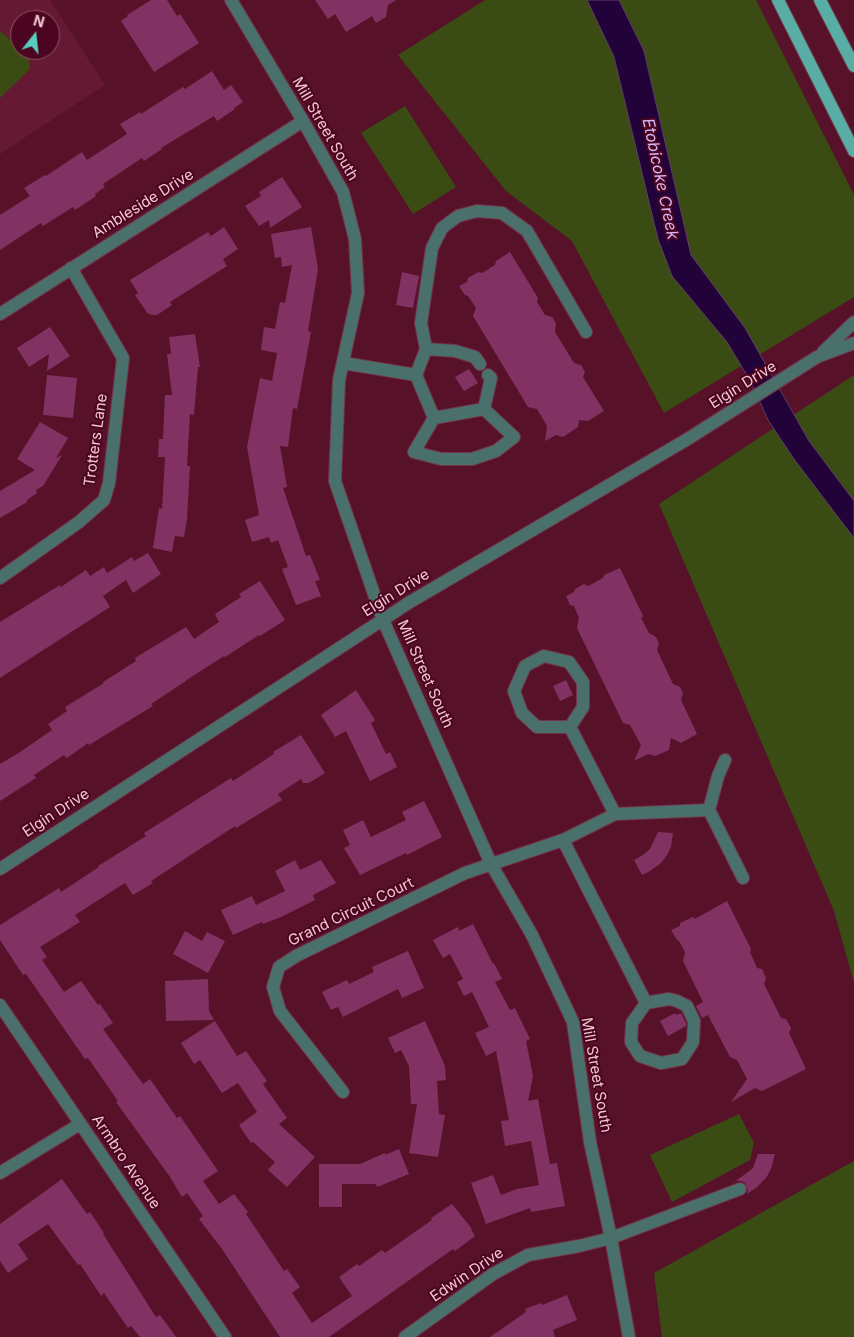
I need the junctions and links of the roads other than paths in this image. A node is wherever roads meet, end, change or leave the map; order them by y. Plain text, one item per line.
1 (230, 0) edge
2 (778, 0) edge
3 (820, 0) edge
4 (854, 66) edge
5 (303, 121) junction
6 (854, 151) edge
7 (71, 268) junction
8 (0, 314) edge
9 (854, 322) edge
10 (586, 332) dead end
11 (854, 342) edge
12 (426, 350) junction
13 (817, 357) junction
14 (342, 363) junction
15 (416, 375) junction
16 (484, 409) junction
17 (434, 418) junction
18 (0, 578) edge
19 (383, 620) junction
20 (570, 727) junction
21 (725, 760) dead end
22 (708, 810) junction
23 (615, 814) junction
24 (563, 840) junction
25 (491, 864) junction
26 (0, 869) edge
27 (743, 878) dead end
28 (646, 1003) junction
29 (0, 1005) edge
30 (343, 1092) dead end
31 (80, 1124) junction
32 (0, 1173) edge
33 (740, 1189) dead end
34 (610, 1238) junction
35 (225, 1337) edge
36 (405, 1337) edge
37 (629, 1337) edge

1 - 5 street, Mill Street South
2 - 6 main road
3 - 4 main road
5 - 7 street, Ambleside Drive
5 - 14 street, Mill Street South
7 - 8 street, Ambleside Drive
7 - 18 street, Trotters Lane
9 - 13 street, Elgin Drive
10 - 12 street
11 - 13 street, Elgin Drive
12 - 15 street
12 - 16 street
13 - 19 street, Elgin Drive
14 - 15 street
14 - 19 street, Mill Street South
15 - 17 street
16 - 17 street
16 - 17 street
19 - 25 street, Mill Street South
19 - 26 street, Elgin Drive
20 - 20 street
20 - 23 street
21 - 22 street
22 - 23 street
22 - 27 street
23 - 24 street, Grand Circuit Court
24 - 25 street, Grand Circuit Court
24 - 28 street
25 - 30 street, Grand Circuit Court
25 - 34 street, Mill Street South
28 - 28 street
29 - 31 street, Armbro Avenue
31 - 32 street
31 - 35 street, Armbro Avenue
33 - 34 street, Edwin Drive
34 - 36 street, Edwin Drive
34 - 37 street, Mill Street South

